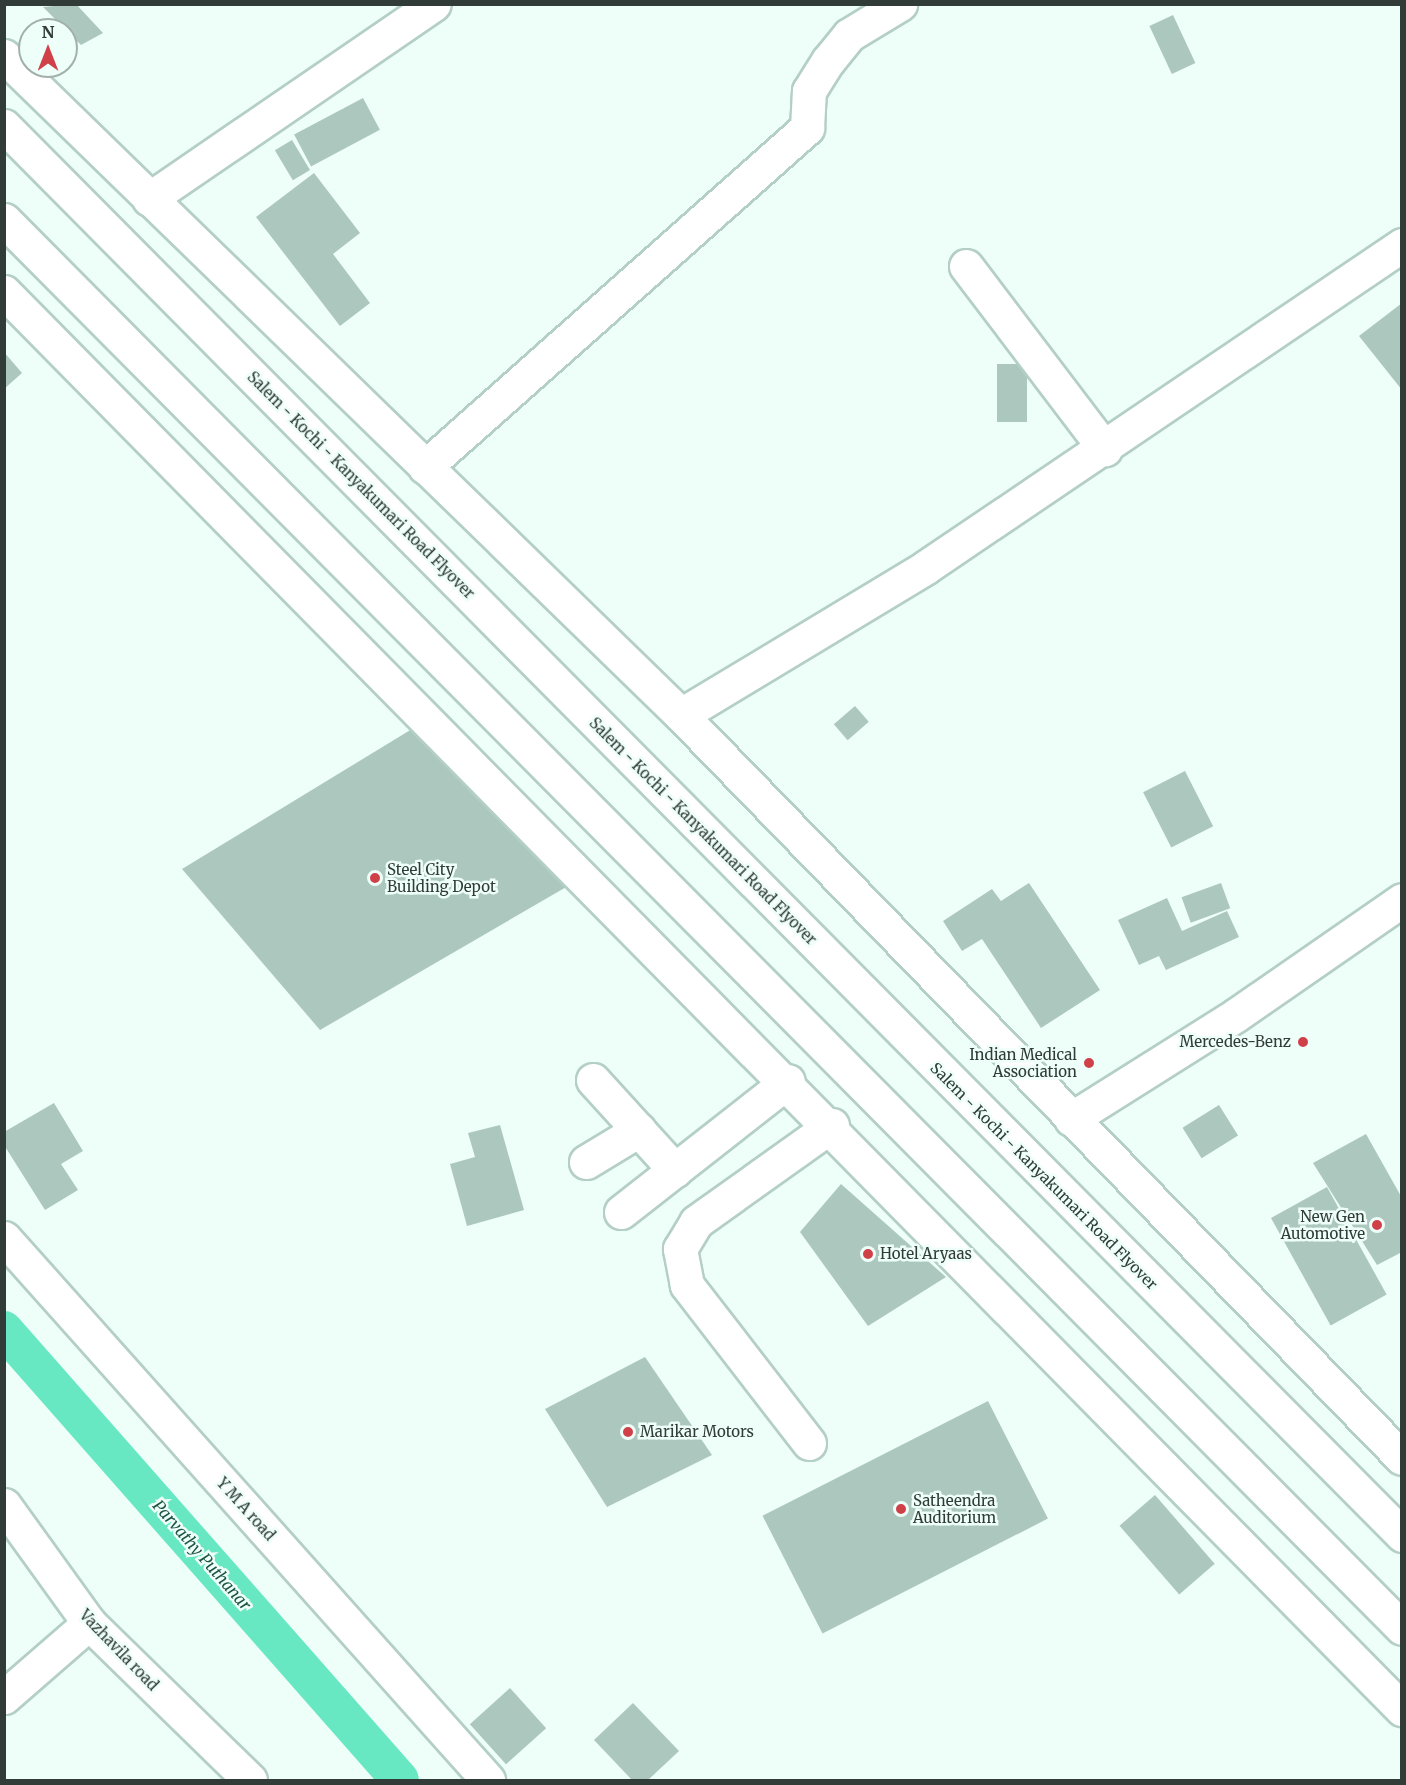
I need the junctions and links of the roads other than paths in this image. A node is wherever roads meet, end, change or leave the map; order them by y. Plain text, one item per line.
1 (434, 4) edge
2 (900, 4) edge
3 (4, 56) edge
4 (4, 126) edge
5 (149, 199) junction
6 (4, 220) edge
7 (1401, 245) edge
8 (966, 266) dead end
9 (4, 292) edge
10 (1105, 449) junction
11 (425, 467) junction
12 (681, 716) junction
13 (1401, 900) edge
14 (593, 1080) dead end
15 (788, 1081) junction
16 (1071, 1119) junction
17 (832, 1125) junction
18 (639, 1130) junction
19 (586, 1162) dead end
20 (675, 1170) junction
21 (621, 1212) dead end
22 (4, 1238) edge
23 (809, 1443) dead end
24 (1401, 1458) edge
25 (4, 1505) edge
26 (1401, 1535) edge
27 (89, 1623) junction
28 (1401, 1628) edge
29 (4, 1696) edge
30 (1401, 1708) edge
31 (250, 1780) edge
32 (488, 1780) edge

1 - 5 main road
2 - 11 main road
3 - 5 main road
4 - 26 main road, Salem - Kochi - Kanyakumari Road Flyover
5 - 11 main road
6 - 28 main road
7 - 10 main road
8 - 10 main road
9 - 15 main road
10 - 12 main road
11 - 12 main road
12 - 16 main road
13 - 16 main road
14 - 18 main road
15 - 17 main road
15 - 20 main road
16 - 24 main road
17 - 23 main road
17 - 30 main road
18 - 19 main road
18 - 20 main road
20 - 21 main road
22 - 32 main road, Y M A road
25 - 27 main road, Vazhavila road
27 - 29 main road
27 - 31 main road, Vazhavila road

